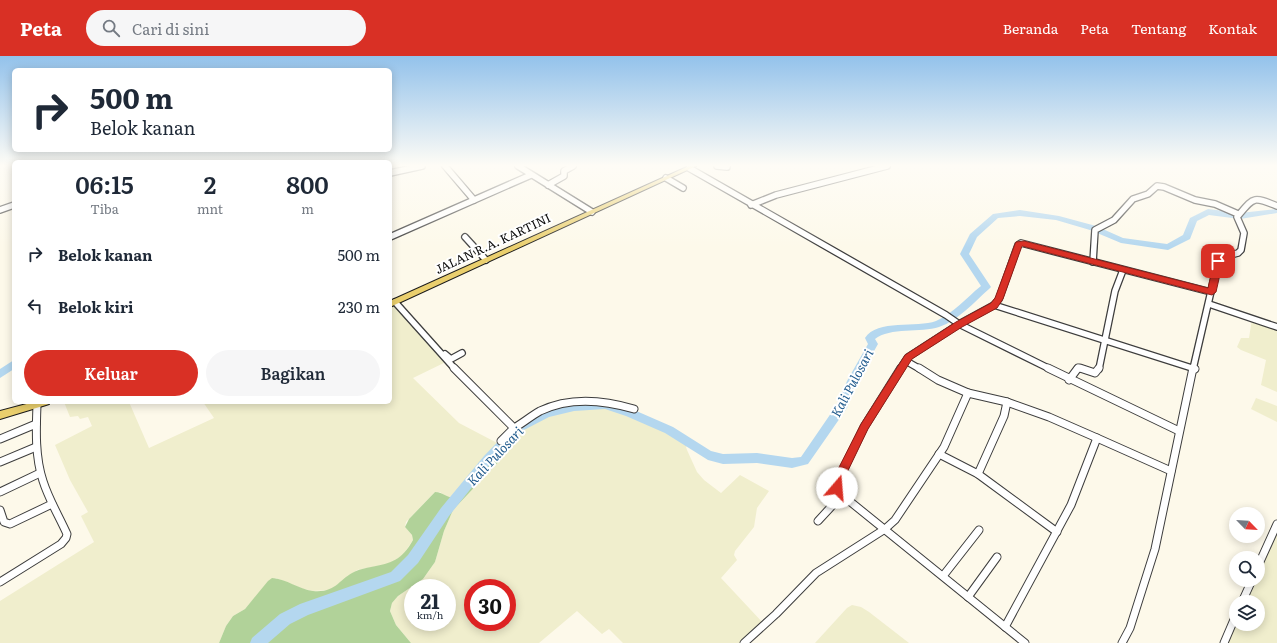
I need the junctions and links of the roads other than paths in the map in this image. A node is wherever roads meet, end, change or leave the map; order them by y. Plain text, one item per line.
1 (468, 193) edge
2 (489, 193) edge
3 (562, 193) edge
4 (632, 193) edge
5 (733, 193) edge
6 (782, 193) edge
7 (1149, 193) edge
8 (1180, 193) edge
9 (474, 200) junction
10 (751, 205) junction
11 (12, 206) edge
12 (1277, 206) edge
13 (0, 210) edge
14 (592, 212) junction
15 (1238, 215) junction
16 (392, 236) edge
17 (465, 237) dead end
18 (486, 260) junction
19 (1093, 262) junction
20 (1123, 270) junction
21 (1212, 292) junction
22 (394, 302) edge
23 (1210, 304) junction
24 (994, 305) junction
25 (959, 324) junction
26 (1277, 327) edge
27 (1105, 341) junction
28 (462, 353) dead end
29 (906, 361) junction
30 (1195, 369) junction
31 (1069, 380) junction
32 (968, 393) junction
33 (1007, 402) junction
34 (38, 404) edge
35 (41, 404) edge
36 (634, 409) dead end
37 (0, 415) edge
38 (36, 424) junction
39 (514, 428) junction
40 (1179, 431) junction
41 (1097, 438) junction
42 (0, 439) edge
43 (501, 441) dead end
44 (36, 447) junction
45 (939, 454) junction
46 (0, 462) edge
47 (1171, 470) junction
48 (40, 473) junction
49 (978, 474) junction
50 (0, 492) edge
51 (842, 495) junction
52 (52, 504) junction
53 (0, 510) edge
54 (818, 521) dead end
55 (1277, 524) edge
56 (885, 529) junction
57 (979, 530) dead end
58 (1057, 532) junction
59 (1265, 551) edge
60 (997, 557) dead end
61 (943, 576) junction
62 (0, 582) edge
63 (968, 597) junction
64 (1005, 627) junction
65 (1229, 631) edge
66 (744, 643) edge
67 (1025, 643) edge
68 (1122, 643) edge
69 (1224, 643) edge

1 - 9 street
2 - 9 street
3 - 14 street
4 - 14 main road, JALAN R.A. KARTINI
5 - 10 street
6 - 10 street
7 - 19 street
8 - 15 street
9 - 16 street
10 - 25 street
11 - 13 street
12 - 15 street
14 - 18 main road, JALAN R.A. KARTINI
15 - 21 street
17 - 18 street
18 - 22 main road, JALAN R.A. KARTINI
19 - 20 street
19 - 24 street
20 - 21 street
20 - 27 street
21 - 23 street
22 - 28 street
22 - 39 street
23 - 26 street
23 - 30 street
24 - 25 street
24 - 27 street
25 - 29 street
25 - 31 street
27 - 30 street
27 - 31 street
29 - 32 street
29 - 51 street
30 - 40 street
31 - 40 street
32 - 33 street
32 - 45 street
33 - 41 street
33 - 49 street
34 - 37 main road
35 - 38 street
36 - 39 street
38 - 42 street
38 - 44 street
39 - 43 street
40 - 47 street
41 - 47 street
41 - 58 street
44 - 46 street
44 - 48 street
45 - 49 street
45 - 56 street
47 - 68 street
48 - 50 street
48 - 52 street
49 - 58 street
51 - 54 street
51 - 56 street
52 - 53 street
52 - 62 street
55 - 59 street
56 - 61 street
56 - 66 street
57 - 61 street
58 - 64 street
60 - 63 street
61 - 63 street
63 - 64 street
64 - 67 street
65 - 69 street

